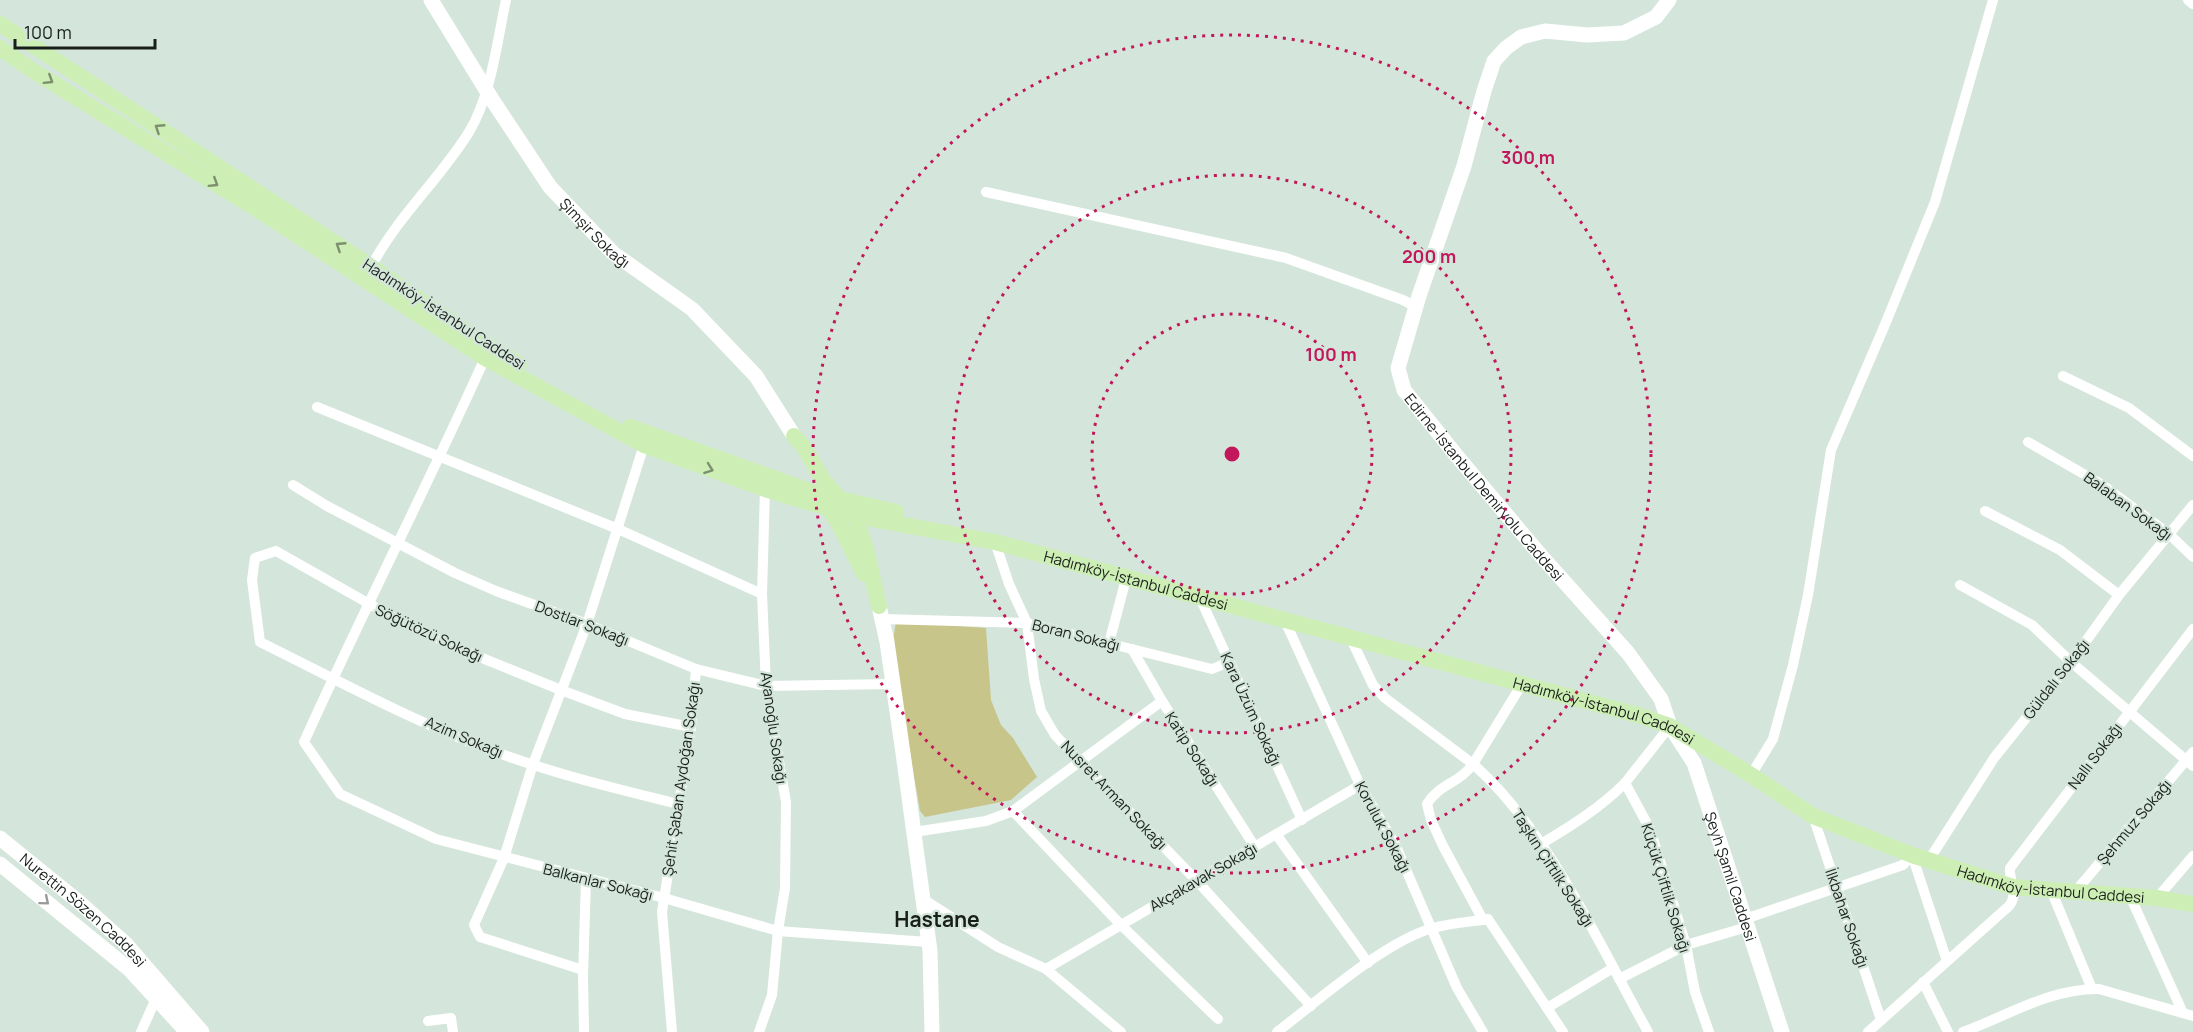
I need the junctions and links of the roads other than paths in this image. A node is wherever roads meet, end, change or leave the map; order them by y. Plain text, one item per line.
1 (431, 0) edge
2 (506, 0) edge
3 (1669, 0) edge
4 (1993, 0) edge
5 (2188, 0) edge
6 (2193, 4) edge
7 (0, 24) edge
8 (0, 48) edge
9 (486, 91) junction
10 (986, 192) dead end
11 (371, 267) junction
12 (1416, 307) junction
13 (485, 358) junction
14 (2062, 376) dead end
15 (317, 407) dead end
16 (794, 436) junction
17 (2028, 442) dead end
18 (644, 445) junction
19 (2193, 456) edge
20 (440, 458) junction
21 (293, 485) dead end
22 (765, 489) junction
23 (818, 494) junction
24 (836, 504) junction
25 (2193, 505) edge
26 (1985, 511) dead end
27 (854, 514) junction
28 (618, 529) junction
29 (2169, 534) junction
30 (397, 541) junction
31 (995, 542) junction
32 (2193, 557) edge
33 (1126, 579) junction
34 (1960, 585) dead end
35 (762, 594) junction
36 (2119, 595) junction
37 (1200, 598) junction
38 (368, 605) junction
39 (880, 613) junction
40 (1285, 621) junction
41 (1027, 623) junction
42 (587, 624) junction
43 (2193, 629) edge
44 (1351, 639) junction
45 (260, 642) joint
46 (1109, 644) junction
47 (1132, 649) junction
48 (1229, 662) junction
49 (2071, 662) junction
50 (696, 669) junction
51 (333, 678) junction
52 (892, 684) junction
53 (1522, 684) junction
54 (766, 686) junction
55 (561, 690) junction
56 (1162, 701) junction
57 (2129, 711) junction
58 (1670, 726) junction
59 (691, 727) junction
60 (2191, 759) edge
61 (1080, 761) junction
62 (532, 764) junction
63 (1473, 764) junction
64 (1751, 775) junction
65 (1625, 783) junction
66 (1360, 785) junction
67 (678, 804) junction
68 (1014, 811) junction
69 (1813, 816) junction
70 (1302, 820) junction
71 (914, 832) junction
72 (1276, 834) junction
73 (0, 838) edge
74 (1541, 844) junction
75 (1255, 847) junction
76 (1912, 855) junction
77 (2193, 856) edge
78 (504, 858) junction
79 (1929, 860) junction
80 (0, 864) edge
81 (586, 879) junction
82 (1197, 881) junction
83 (2013, 887) junction
84 (1837, 888) junction
85 (2051, 890) junction
86 (2075, 892) junction
87 (2130, 896) junction
88 (664, 898) junction
89 (923, 898) junction
90 (2157, 898) junction
91 (2193, 904) edge
92 (1483, 920) junction
93 (1746, 923) junction
94 (1120, 925) junction
95 (1432, 928) junction
96 (778, 931) junction
97 (928, 942) junction
98 (1686, 945) junction
99 (1947, 961) junction
100 (1368, 963) junction
101 (1613, 968) junction
102 (1046, 969) junction
103 (583, 970) junction
104 (1619, 979) junction
105 (1923, 982) junction
106 (2092, 989) junction
107 (160, 992) junction
108 (1311, 1006) junction
109 (1547, 1008) junction
110 (2188, 1014) edge
111 (1218, 1019) dead end
112 (1881, 1020) junction
113 (428, 1021) dead end
114 (141, 1032) edge
115 (187, 1032) edge
116 (202, 1032) edge
117 (453, 1032) edge
118 (584, 1032) edge
119 (672, 1032) edge
120 (759, 1032) edge
121 (932, 1032) edge
122 (1121, 1032) edge
123 (1277, 1032) edge
124 (1483, 1032) edge
125 (1563, 1032) edge
126 (1648, 1032) edge
127 (1709, 1032) edge
128 (1782, 1032) edge
129 (1868, 1032) edge
130 (1948, 1032) edge
131 (1963, 1032) edge

1 - 9 street, Şimşir Sokağı
2 - 9 street
3 - 12 street, Edirne-İstanbul Demiryolu Caddesi
4 - 64 street
5 - 6 street
11 -> 7 main road, Hadımköy-İstanbul Caddesi
8 -> 13 main road, Hadımköy-İstanbul Caddesi
9 - 11 street
9 - 16 street, Şimşir Sokağı
10 - 12 street
11 - 23 main road, Hadımköy-İstanbul Caddesi
12 - 58 street, Edirne-İstanbul Demiryolu Caddesi
13 - 18 main road, Hadımköy-İstanbul Caddesi
13 - 20 street
14 - 19 street
15 - 20 street
16 - 23 main road
16 - 24 main road
17 - 29 street, Balaban Sokağı
18 -> 22 main road, Hadımköy-İstanbul Caddesi
18 - 28 street
20 - 28 street
20 - 30 street
21 - 30 street, Dostlar Sokağı
22 - 24 main road, Hadımköy-İstanbul Caddesi
22 - 35 street, Ayanoğlu Sokağı
23 - 24 main road, Hadımköy-İstanbul Caddesi
24 - 27 main road, Hadımköy-İstanbul Caddesi
24 - 31 main road, Hadımköy-İstanbul Caddesi
24 - 39 main road
25 - 29 street, Güldalı Sokağı
26 - 36 street
27 - 31 main road, Hadımköy-İstanbul Caddesi
27 - 39 main road
28 - 35 street
28 - 42 street
29 - 32 street, Balaban Sokağı
29 - 36 street, Güldalı Sokağı
30 - 38 street
30 - 42 street, Dostlar Sokağı
31 - 33 main road, Hadımköy-İstanbul Caddesi
31 - 41 street, Nusret Arman Sokağı
33 - 37 main road, Hadımköy-İstanbul Caddesi
33 - 46 street
34 - 49 street
35 - 54 street, Ayanoğlu Sokağı
36 - 49 street, Güldalı Sokağı
37 - 40 main road, Hadımköy-İstanbul Caddesi
37 - 48 street, Kara Üzüm Sokağı
38 - 45 street, Söğütözü Sokağı
38 - 51 street
38 - 55 street, Söğütözü Sokağı
39 - 41 street, Boran Sokağı
39 - 52 street
40 - 44 main road, Hadımköy-İstanbul Caddesi
40 - 66 street, Koruluk Sokağı
41 - 46 street, Boran Sokağı
41 - 61 street, Nusret Arman Sokağı
42 - 50 street, Dostlar Sokağı
42 - 55 street
43 - 57 street, Nallı Sokağı
44 - 53 main road, Hadımköy-İstanbul Caddesi
44 - 63 street, Taşkın Çiftlik Sokağı
45 - 51 street, Azim Sokağı
46 - 47 street, Boran Sokağı
47 - 48 street, Boran Sokağı
47 - 56 street, Katip Sokağı
48 - 70 street, Kara Üzüm Sokağı
49 - 57 street
49 - 79 street, Güldalı Sokağı
50 - 54 street, Dostlar Sokağı
50 - 59 street, Şehit Şaban Aydoğan Sokağı
51 - 62 street, Azim Sokağı
51 - 78 street, Balkanlar Sokağı
52 - 54 street, Dostlar Sokağı
52 - 71 street
53 - 58 main road, Hadımköy-İstanbul Caddesi
53 - 63 street
54 - 96 street, Ayanoğlu Sokağı
55 - 59 street, Söğütözü Sokağı
55 - 62 street
56 - 61 street
56 - 75 street, Katip Sokağı
57 - 60 street
57 - 83 street, Nallı Sokağı
58 - 64 main road, Hadımköy-İstanbul Caddesi
58 - 65 street
58 - 93 street, Şeyh Şamil Caddesi
59 - 67 street, Şehit Şaban Aydoğan Sokağı
60 - 86 street, Şehmuz Sokağı
61 - 68 street
61 - 82 street, Nusret Arman Sokağı
62 - 67 street, Azim Sokağı
62 - 78 street
63 - 74 street, Taşkın Çiftlik Sokağı
63 - 92 street
64 - 69 main road, Hadımköy-İstanbul Caddesi
65 - 74 street
65 - 98 street, Küçük Çiftlik Sokağı
66 - 70 street, Akçakavak Sokağı
66 - 95 street, Koruluk Sokağı
67 - 88 street, Şehit Şaban Aydoğan Sokağı
68 - 71 street
68 - 94 street
69 - 76 main road, Hadımköy-İstanbul Caddesi
69 - 84 street, İlkbahar Sokağı
70 - 72 street, Akçakavak Sokağı
71 - 89 street
72 - 75 street, Akçakavak Sokağı
72 - 100 street
73 - 107 street, Nurettin Sözen Caddesi
74 - 101 street, Taşkın Çiftlik Sokağı
75 - 82 street, Akçakavak Sokağı
76 - 79 main road, Hadımköy-İstanbul Caddesi
76 - 84 street
76 - 99 street
77 - 90 street
78 - 81 street, Balkanlar Sokağı
78 - 103 street
79 - 83 main road, Hadımköy-İstanbul Caddesi
80 -> 107 street, Nurettin Sözen Caddesi
81 - 88 street, Balkanlar Sokağı
81 - 103 street
82 - 94 street, Akçakavak Sokağı
82 - 108 street, Nusret Arman Sokağı
83 - 85 main road, Hadımköy-İstanbul Caddesi
83 - 99 street, Nallı Sokağı
84 - 93 street
84 - 112 street, İlkbahar Sokağı
85 - 86 main road, Hadımköy-İstanbul Caddesi
85 - 106 street
86 - 87 main road, Hadımköy-İstanbul Caddesi
87 - 90 main road, Hadımköy-İstanbul Caddesi
87 - 110 street
88 - 96 street, Balkanlar Sokağı
88 - 119 street, Şehit Şaban Aydoğan Sokağı
89 - 97 street
89 - 102 street
90 - 91 main road, Hadımköy-İstanbul Caddesi
92 - 95 street
92 - 109 street
93 - 98 street
93 - 128 street, Şeyh Şamil Caddesi
94 - 102 street, Akçakavak Sokağı
94 - 111 street
95 - 100 street
95 - 124 street, Koruluk Sokağı
96 - 97 street, Balkanlar Sokağı
96 - 120 street, Ayanoğlu Sokağı
97 - 121 street
98 - 104 street
98 - 127 street, Küçük Çiftlik Sokağı
99 - 105 street, Nallı Sokağı
100 - 108 street
101 - 104 street, Taşkın Çiftlik Sokağı
101 - 109 street
102 - 122 street
103 - 118 street
104 - 126 street, Taşkın Çiftlik Sokağı
105 - 112 street, Nallı Sokağı
105 - 130 street
106 - 110 street
106 - 131 street
107 - 114 street
107 - 115 street
107 - 116 street
108 - 123 street
109 - 125 street
112 - 129 street, Nallı Sokağı
113 - 117 street

